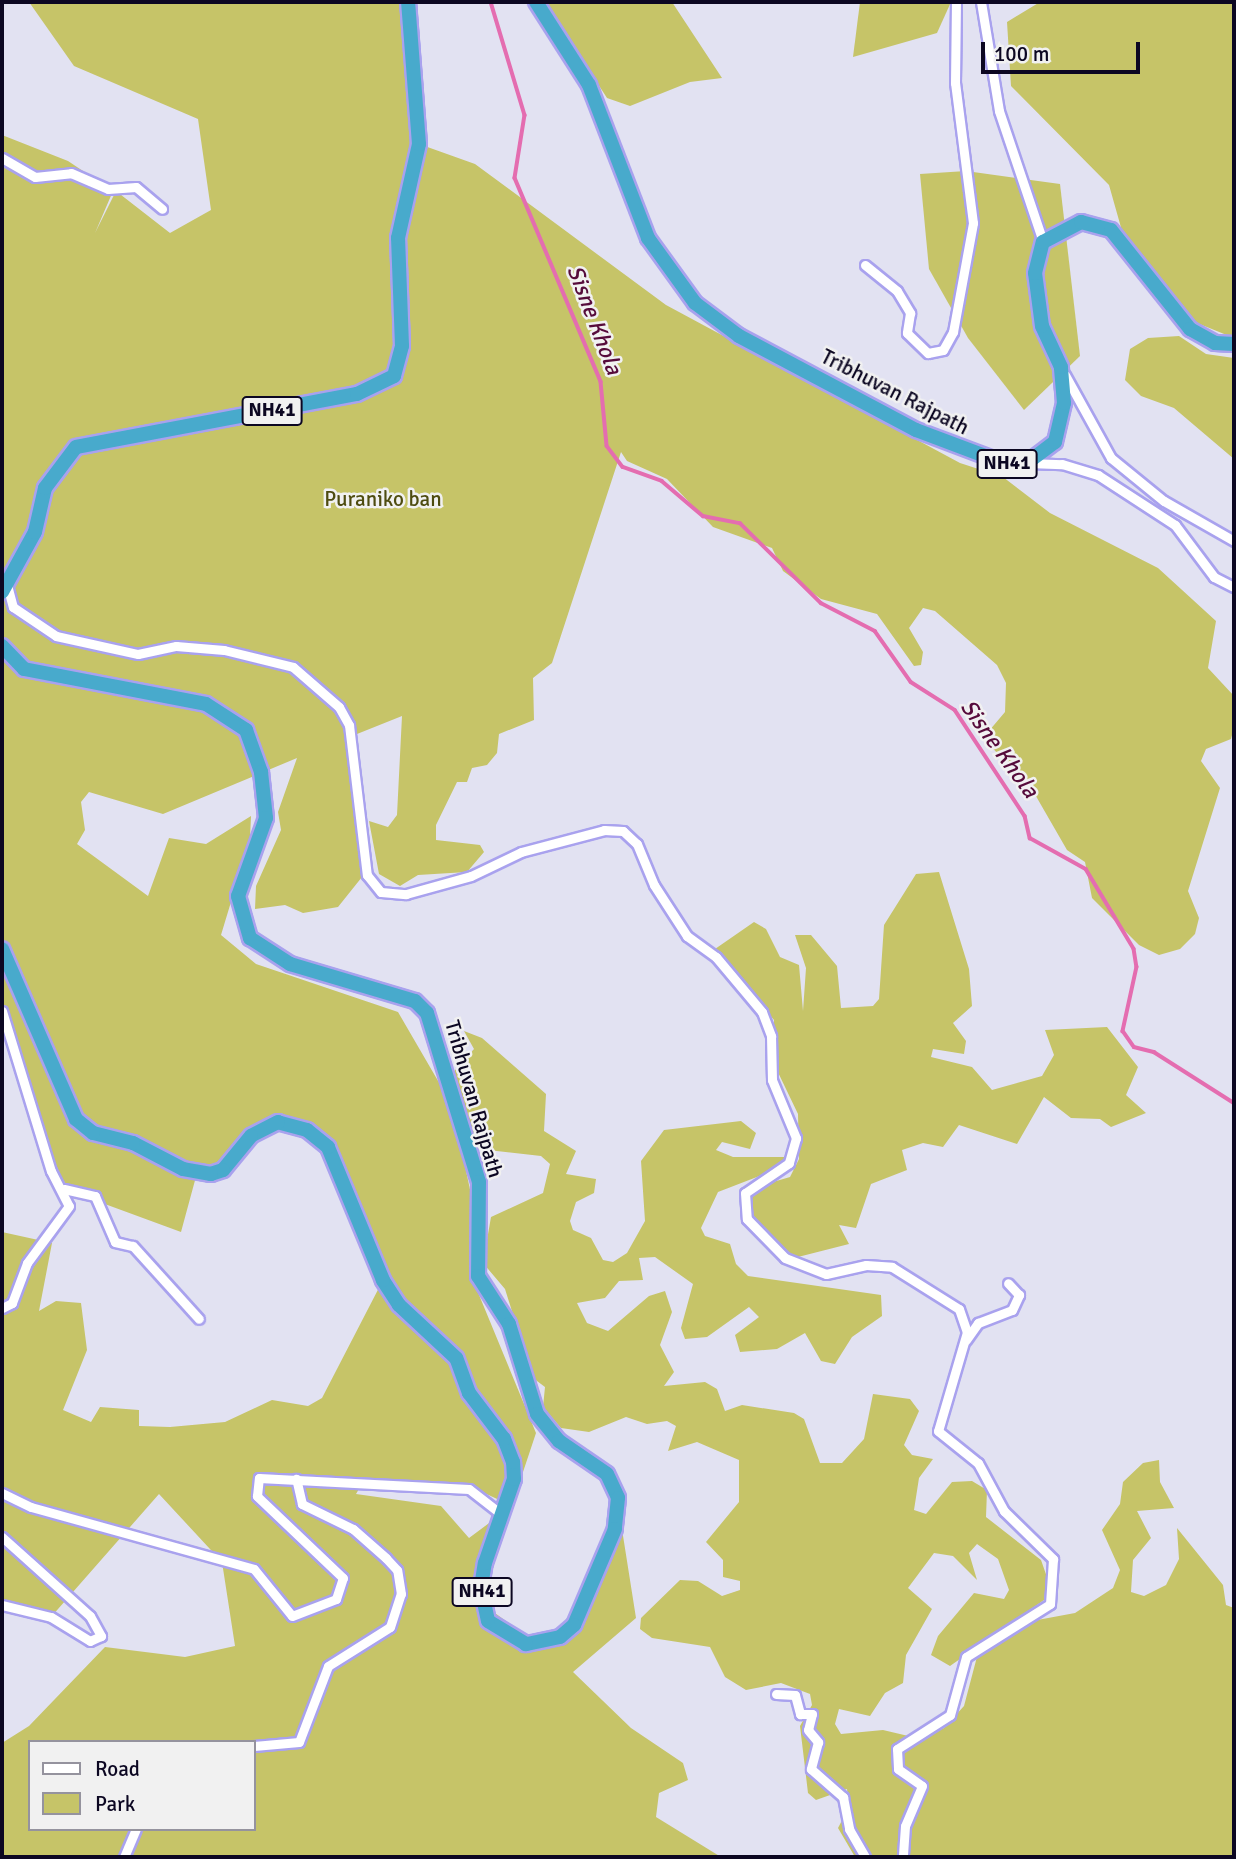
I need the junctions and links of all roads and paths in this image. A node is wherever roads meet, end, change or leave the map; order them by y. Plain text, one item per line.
1 (408, 2) edge
2 (536, 2) edge
3 (956, 2) edge
4 (981, 2) edge
5 (2, 158) edge
6 (162, 209) dead end
7 (1043, 242) junction
8 (865, 265) dead end
9 (1234, 344) edge
10 (1061, 367) junction
11 (1019, 464) junction
12 (1164, 502) junction
13 (1159, 513) junction
14 (1234, 541) edge
15 (1234, 587) edge
16 (4, 588) edge
17 (2, 646) edge
18 (2, 948) edge
19 (2, 1011) edge
20 (64, 1189) junction
21 (1009, 1283) dead end
22 (2, 1308) edge
23 (199, 1319) dead end
24 (966, 1340) junction
25 (296, 1479) junction
26 (2, 1493) edge
27 (498, 1513) junction
28 (2, 1537) edge
29 (2, 1605) edge
30 (776, 1694) dead end
31 (256, 1746) edge
32 (135, 1831) edge
33 (124, 1857) edge
34 (865, 1857) edge
35 (903, 1857) edge

1 - 16 highway, NH41
2 - 11 highway, Tribhuvan Rajpath / NH41
3 - 8 street
4 - 7 street
5 - 6 street
7 - 9 highway
7 - 10 highway, NH41
10 - 11 highway, NH41
10 - 12 street
11 - 13 street
12 - 13 street
12 - 14 street
13 - 15 street
16 - 24 street
17 - 27 highway, Tribhuvan Rajpath / NH41
18 - 27 highway, Tribhuvan Rajpath / NH41
19 - 20 street
20 - 22 street
20 - 23 street
21 - 24 street
24 - 35 street
25 - 26 street
25 - 27 street
25 - 31 street
28 - 29 street
30 - 34 street
32 - 33 street

